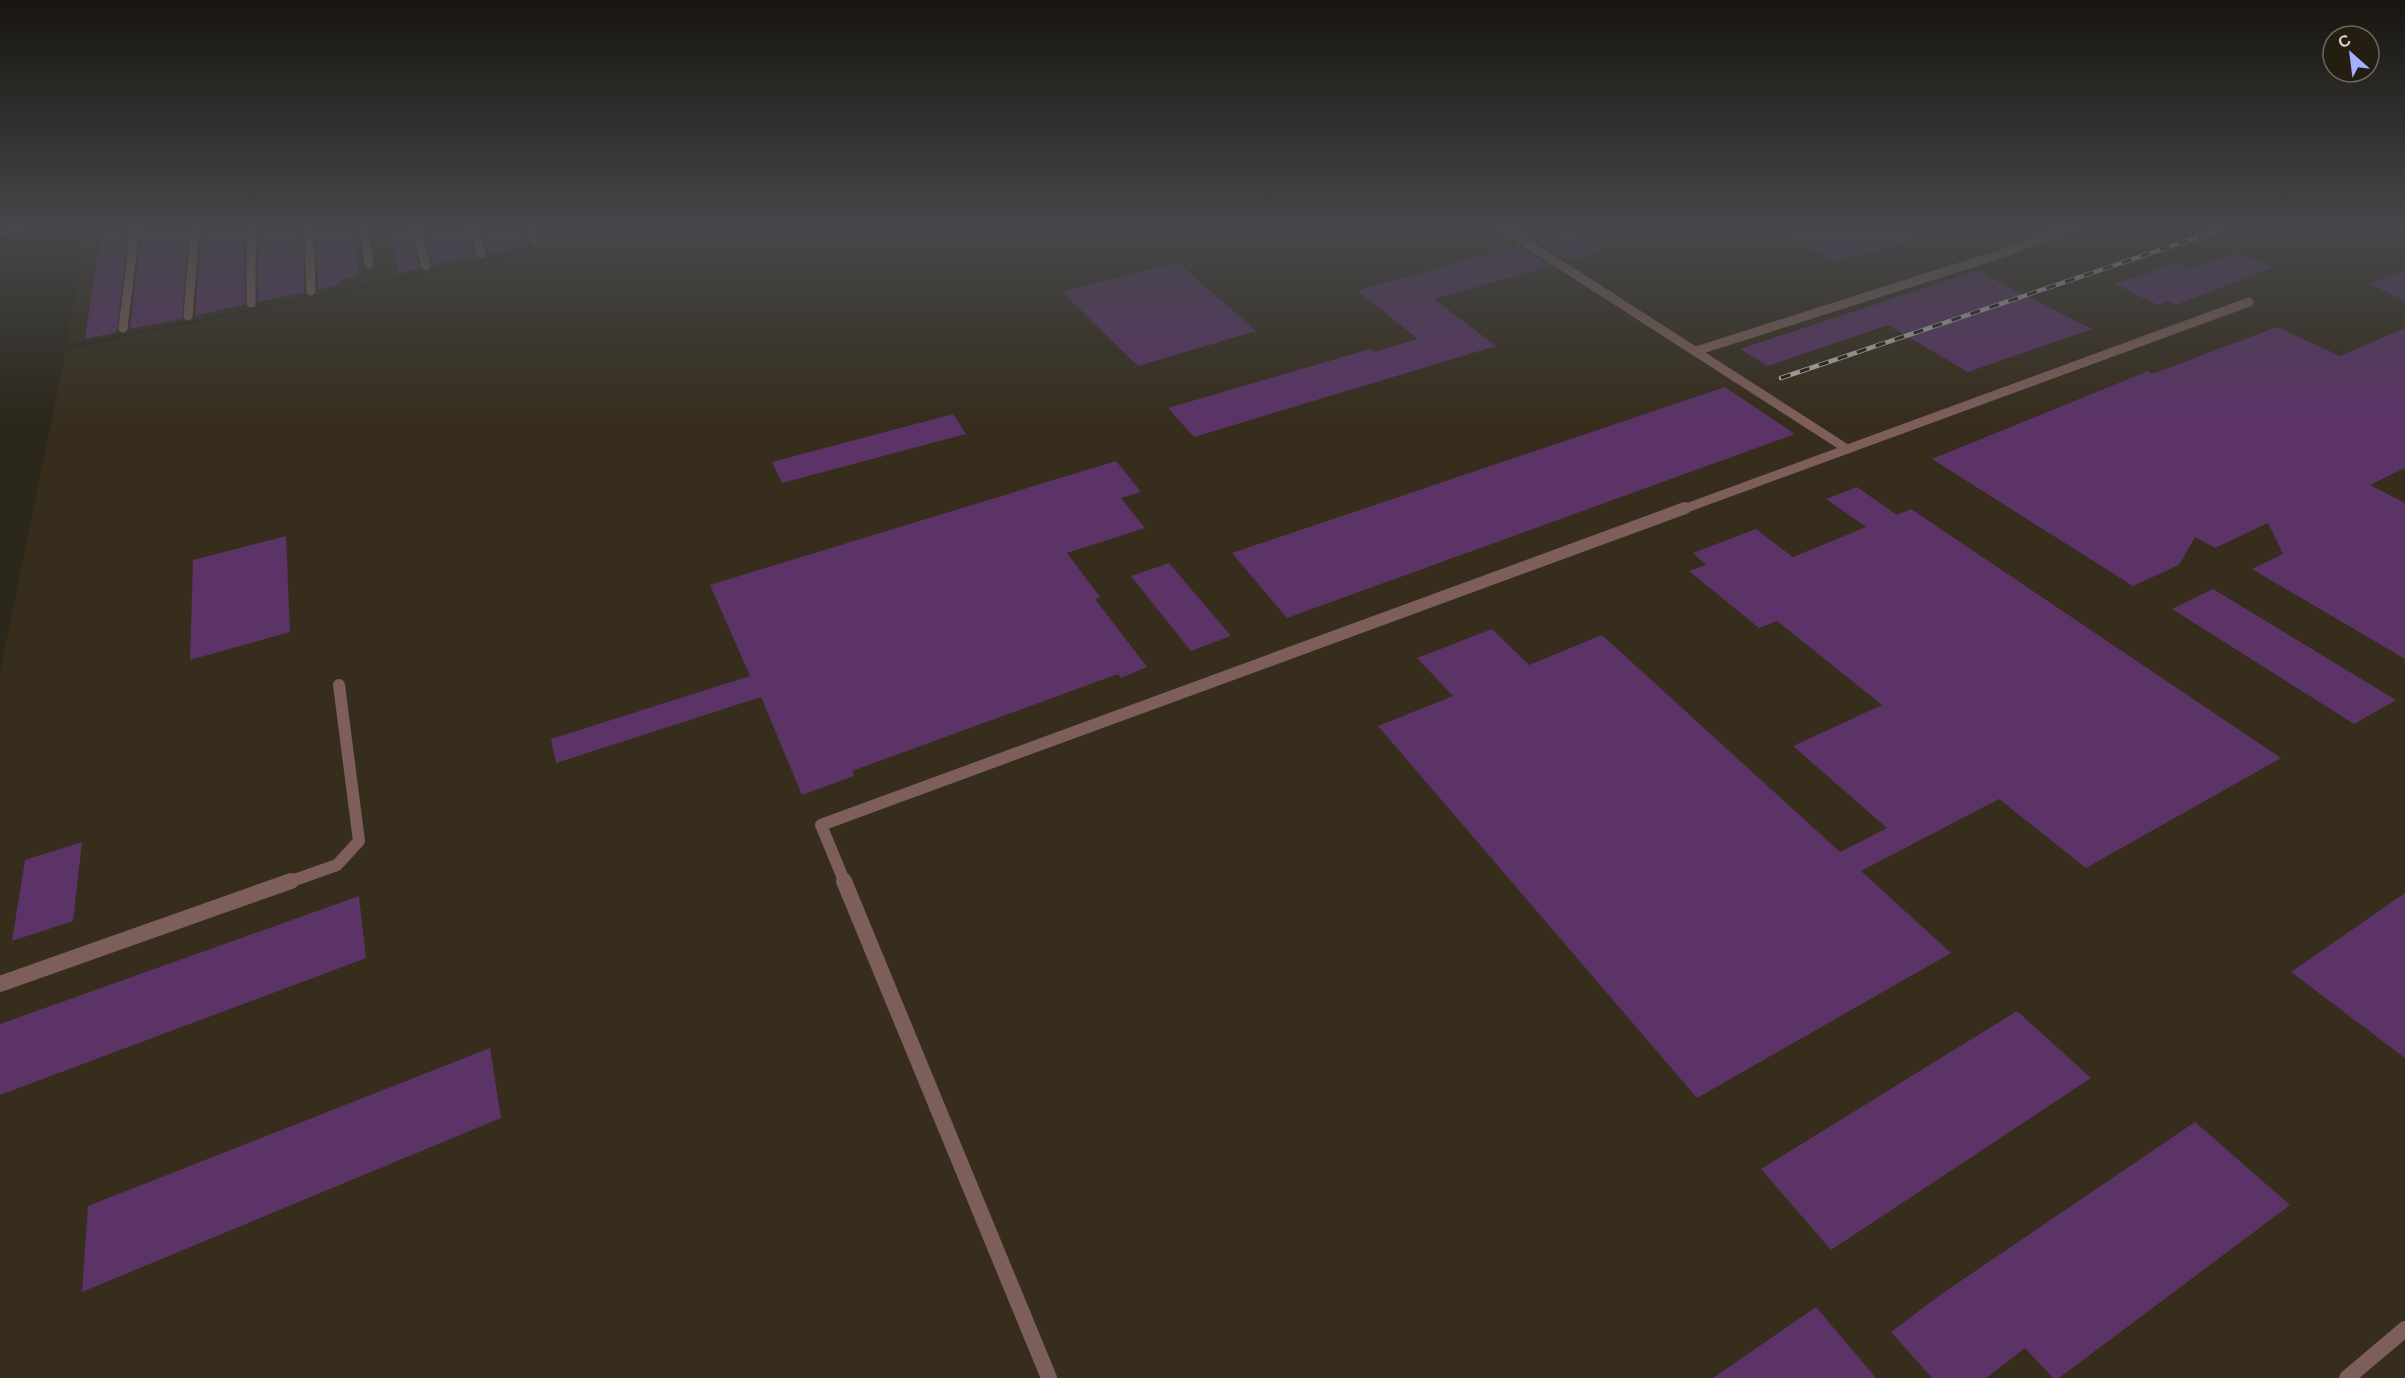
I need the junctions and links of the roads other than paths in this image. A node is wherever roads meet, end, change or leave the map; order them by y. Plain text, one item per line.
1 (127, 293) edge
2 (190, 293) edge
3 (251, 293) edge
4 (1606, 293) edge
5 (1879, 293) edge
6 (2249, 302) dead end
7 (251, 303) dead end
8 (188, 316) dead end
9 (123, 328) dead end
10 (1696, 351) junction
11 (1847, 449) junction
12 (339, 685) dead end
13 (0, 984) edge
14 (2405, 1329) edge
15 (1049, 1378) edge
16 (2347, 1378) edge

1 - 9 lane
2 - 8 lane
3 - 7 lane
4 - 10 lane
5 - 10 lane
6 - 11 lane
10 - 11 lane
11 - 15 lane
12 - 13 lane
14 - 16 lane

